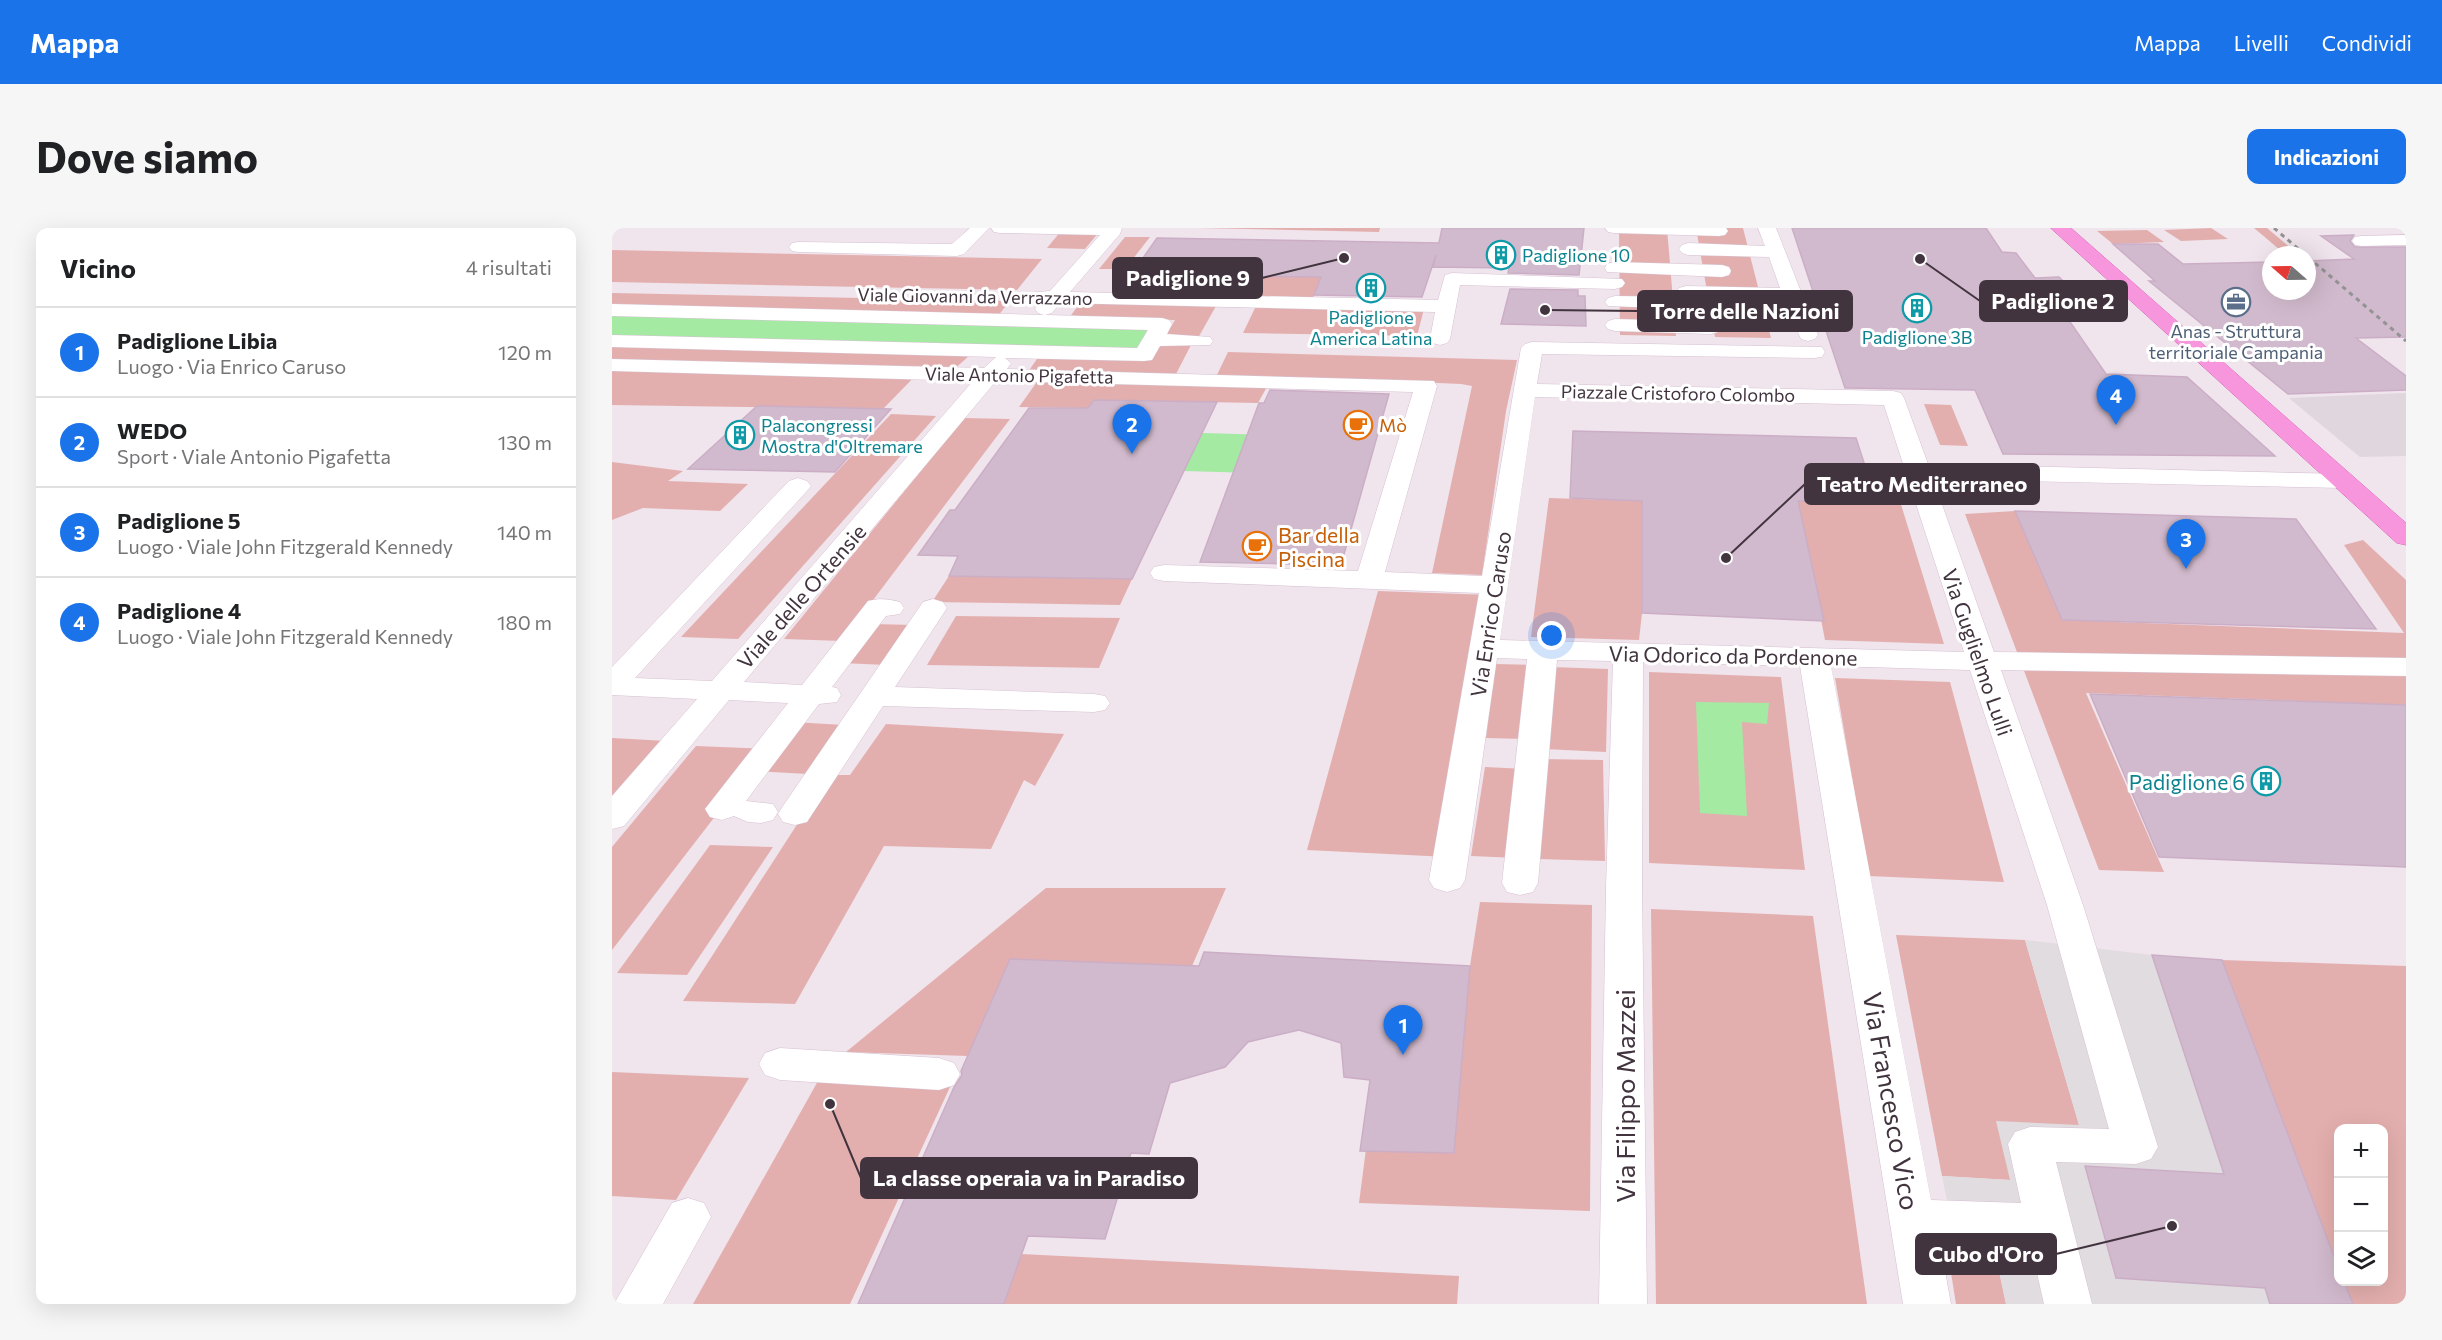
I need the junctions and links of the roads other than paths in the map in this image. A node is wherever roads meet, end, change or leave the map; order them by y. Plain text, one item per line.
1 (980, 228) edge
2 (1000, 228) edge
3 (1614, 228) edge
4 (2060, 228) edge
5 (1768, 230) edge
6 (1687, 236) edge
7 (2406, 240) edge
8 (2361, 241) dead end
9 (798, 247) dead end
10 (1668, 249) dead end
11 (1776, 252) junction
12 (1692, 270) junction
13 (1738, 271) dead end
14 (1761, 272) dead end
15 (1784, 272) junction
16 (1018, 297) dead end
17 (1615, 297) junction
18 (1054, 298) junction
19 (1446, 306) junction
20 (612, 310) edge
21 (1698, 310) junction
22 (1799, 312) junction
23 (1036, 320) junction
24 (1440, 339) dead end
25 (1153, 340) junction
26 (1203, 340) dead end
27 (612, 341) edge
28 (1616, 349) junction
29 (1704, 350) junction
30 (1009, 351) junction
31 (1814, 352) junction
32 (612, 365) edge
33 (991, 374) junction
34 (1526, 390) junction
35 (1831, 396) junction
36 (1893, 398) joint
37 (1917, 471) junction
38 (2343, 481) junction
39 (798, 486) dead end
40 (2406, 537) edge
41 (1164, 573) dead end
42 (1369, 580) junction
43 (1494, 585) junction
44 (1484, 649) junction
45 (1543, 651) junction
46 (1628, 652) junction
47 (1814, 657) junction
48 (1982, 661) junction
49 (2406, 667) edge
50 (612, 686) edge
51 (720, 692) junction
52 (844, 696) junction
53 (1094, 703) dead end
54 (612, 818) edge
55 (1447, 880) dead end
56 (1520, 883) dead end
57 (780, 1064) dead end
58 (939, 1074) dead end
59 (688, 1217) dead end
60 (1912, 1218) junction
61 (2049, 1223) junction
62 (638, 1304) edge
63 (1623, 1304) edge
64 (1927, 1304) edge
65 (2068, 1304) edge

1 - 9 street
2 - 18 street
3 - 6 street
3 - 17 street
4 - 38 main road
5 - 6 street
5 - 11 street, Piazzale Cristoforo Colombo
6 - 10 street
6 - 11 street
6 - 12 street
7 - 8 street
11 - 15 street, Piazzale Cristoforo Colombo
12 - 13 street
12 - 17 street
12 - 21 street
14 - 15 street
15 - 22 street, Piazzale Cristoforo Colombo
16 - 18 street, Viale Giovanni da Verrazzano
17 - 19 street
17 - 21 street
17 - 21 street
17 - 28 street
18 - 19 street, Viale Giovanni da Verrazzano
18 - 23 street
19 - 24 street
20 - 23 street
21 - 22 street
21 - 22 street
21 - 29 street
22 - 31 street, Piazzale Cristoforo Colombo
23 - 25 street
25 - 26 street
25 - 30 street
27 - 30 street
28 - 29 street
28 - 34 street, Via Enrico Caruso
29 - 31 street
30 - 33 street, Viale delle Ortensie
31 - 35 street, Piazzale Cristoforo Colombo
32 - 33 street, Viale Antonio Pigafetta
33 - 42 street, Viale Antonio Pigafetta
33 - 51 street, Viale delle Ortensie
34 - 35 street, Piazzale Cristoforo Colombo
34 - 43 street, Via Enrico Caruso
35 - 36 street, Piazzale Cristoforo Colombo
36 - 37 street, Via Guglielmo Lulli
37 - 38 street
37 - 48 street, Via Guglielmo Lulli
38 - 40 main road
39 - 50 street
41 - 42 street
42 - 43 street
43 - 44 street, Via Enrico Caruso
44 - 45 street, Via Odorico da Pordenone
44 - 55 street, Via Enrico Caruso
45 - 46 street, Via Odorico da Pordenone
45 - 56 street
46 - 47 street, Via Odorico da Pordenone
46 - 63 street, Via Filippo Mazzei
47 - 48 street, Via Odorico da Pordenone
47 - 60 street, Via Francesco Vico
48 - 49 street, Via Odorico da Pordenone
48 - 61 street, Via Guglielmo Lulli
50 - 51 street
51 - 52 street
51 - 54 street, Viale delle Ortensie
52 - 52 street
52 - 52 street
52 - 53 street
57 - 58 street
59 - 62 street
60 - 61 street
60 - 64 street, Via Francesco Vico
61 - 65 street

